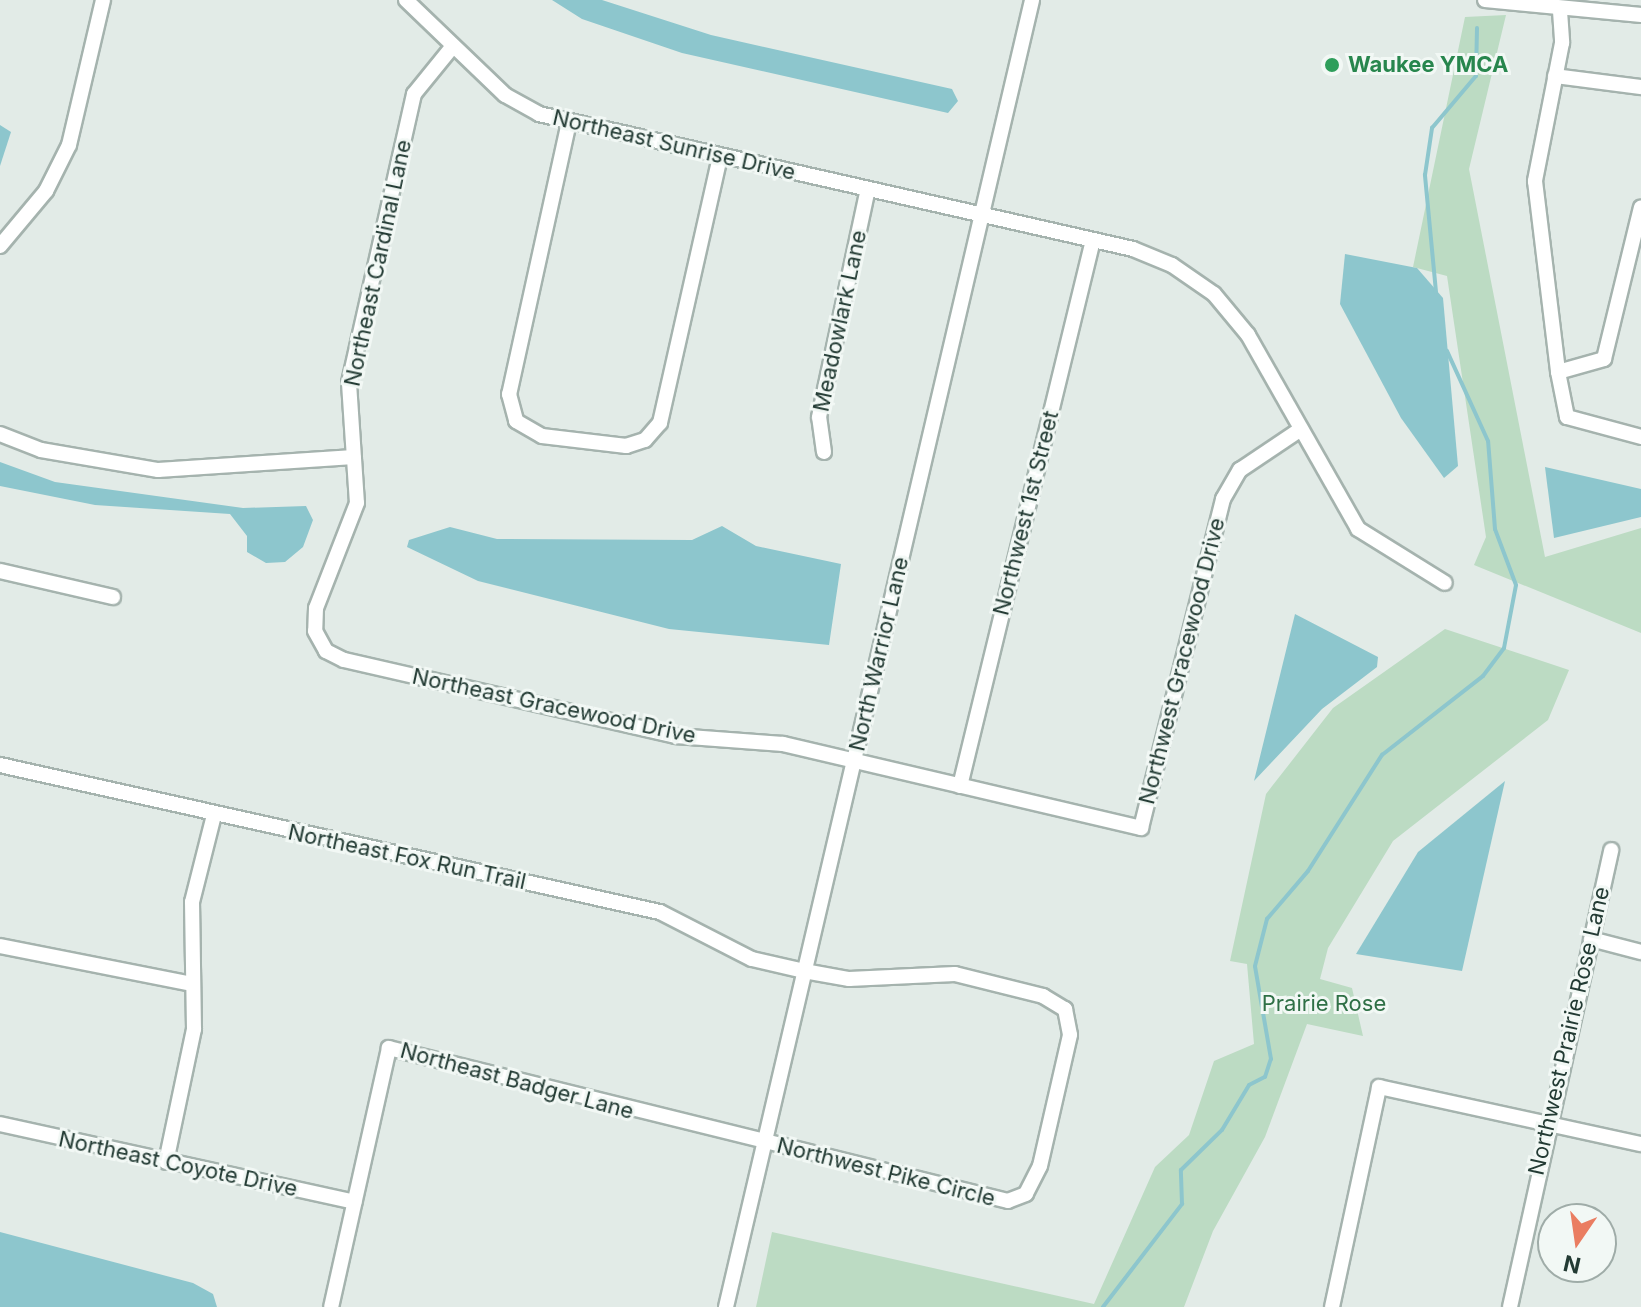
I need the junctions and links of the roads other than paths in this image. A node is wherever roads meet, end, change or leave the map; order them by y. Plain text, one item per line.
1 (103, 0) edge
2 (406, 0) edge
3 (1032, 0) edge
4 (1485, 0) edge
5 (1560, 11) junction
6 (1641, 15) edge
7 (453, 46) junction
8 (1555, 76) junction
9 (1641, 87) edge
10 (569, 122) junction
11 (720, 156) junction
12 (868, 189) junction
13 (1641, 207) edge
14 (982, 215) junction
15 (1093, 240) junction
16 (0, 246) edge
17 (1558, 372) junction
18 (1301, 429) junction
19 (0, 434) edge
20 (1641, 437) edge
21 (824, 452) dead end
22 (354, 457) junction
23 (0, 571) edge
24 (1445, 583) dead end
25 (113, 597) dead end
26 (315, 631) joint
27 (854, 760) junction
28 (0, 765) edge
29 (960, 786) junction
30 (214, 815) junction
31 (1611, 850) dead end
32 (1591, 939) junction
33 (0, 946) edge
34 (1641, 952) edge
35 (804, 971) junction
36 (192, 984) junction
37 (1547, 1122) junction
38 (0, 1124) edge
39 (764, 1143) junction
40 (1641, 1144) edge
41 (166, 1162) junction
42 (355, 1202) junction
43 (331, 1307) edge
44 (726, 1307) edge
45 (1332, 1307) edge
46 (1510, 1307) edge

1 - 16 street
2 - 7 street, Northeast Sunrise Drive
3 - 14 street, North Warrior Lane
4 - 5 street
5 - 6 street
5 - 8 street
7 - 10 street, Northeast Sunrise Drive
7 - 22 street, Northeast Cardinal Lane
8 - 9 street
8 - 17 street
10 - 11 street, Northeast Sunrise Drive
10 - 11 street
11 - 12 street, Northeast Sunrise Drive
12 - 14 street, Northeast Sunrise Drive
12 - 21 street, Meadowlark Lane
13 - 17 street
14 - 15 street, Northeast Sunrise Drive
14 - 27 street, North Warrior Lane
15 - 18 street, Northeast Sunrise Drive
15 - 29 street, Northwest 1st Street
17 - 20 street
18 - 24 street, Northeast Sunrise Drive
18 - 29 street, Northwest Gracewood Drive
19 - 22 street
22 - 26 street, Northeast Cardinal Lane
23 - 25 street
26 - 27 street, Northeast Gracewood Drive
27 - 29 street, Northwest Gracewood Drive
27 - 35 street, North Warrior Lane
28 - 30 street, Northeast Fox Run Trail
30 - 35 street, Northeast Fox Run Trail
30 - 36 street
31 - 32 street, Northwest Prairie Rose Lane
32 - 34 street
32 - 37 street, Northwest Prairie Rose Lane
33 - 36 street
35 - 39 street, North Warrior Lane
35 - 39 street, Northwest Pike Circle
36 - 41 street
37 - 40 street
37 - 45 street
37 - 46 street, Northwest Prairie Rose Lane
38 - 41 street, Northeast Coyote Drive
39 - 42 street, Northeast Badger Lane
39 - 44 street, North Warrior Lane
41 - 42 street, Northeast Coyote Drive
42 - 43 street, Northeast Badger Lane

